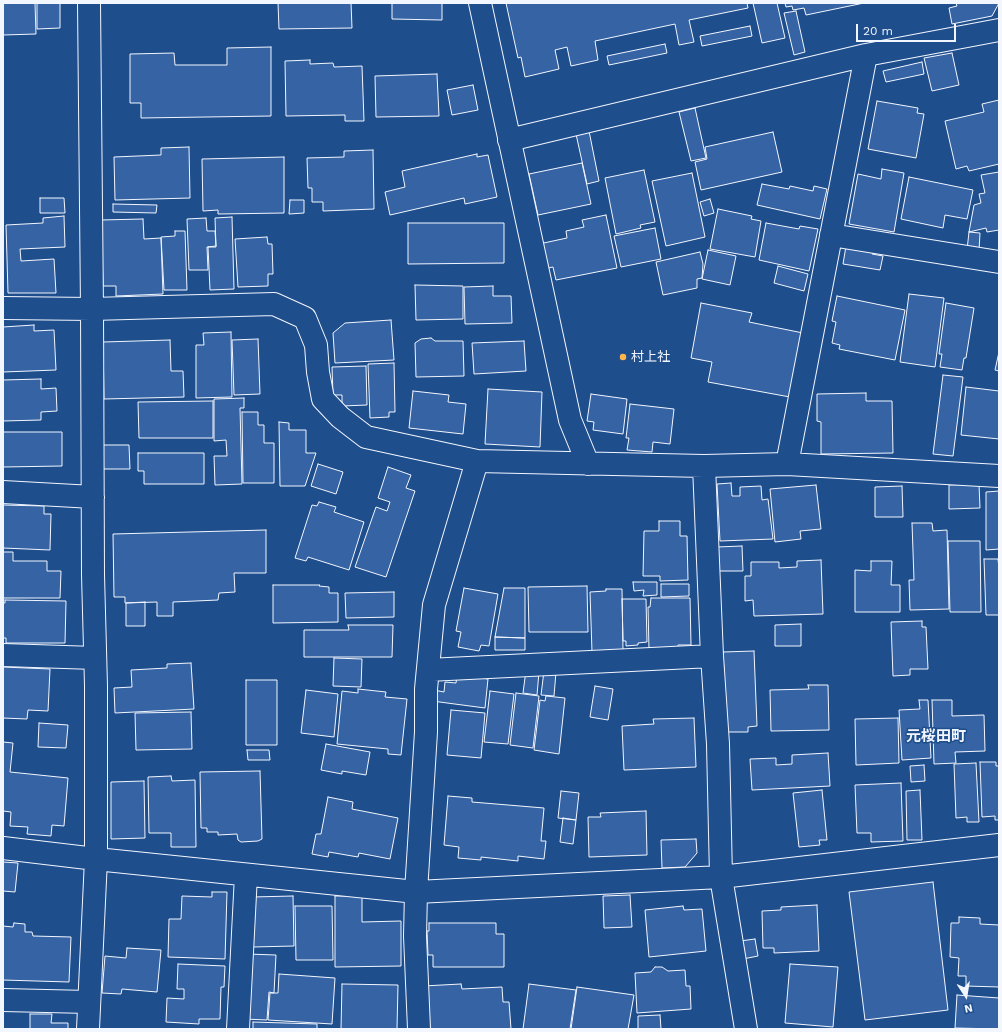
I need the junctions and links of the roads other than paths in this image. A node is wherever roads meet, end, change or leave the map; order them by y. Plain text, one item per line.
1 (89, 3) edge
2 (480, 3) edge
3 (999, 30) edge
4 (866, 55) junction
5 (509, 140) junction
6 (831, 236) junction
7 (999, 262) edge
8 (3, 308) edge
9 (92, 309) junction
10 (477, 461) junction
11 (588, 464) junction
12 (787, 464) junction
13 (704, 466) junction
14 (999, 476) edge
15 (3, 492) edge
16 (93, 497) junction
17 (3, 655) edge
18 (712, 656) junction
19 (95, 658) junction
20 (428, 670) junction
21 (999, 845) edge
22 (3, 848) edge
23 (96, 859) junction
24 (246, 875) junction
25 (721, 878) junction
26 (416, 892) junction
27 (3, 1000) edge
28 (89, 1002) junction
29 (88, 1029) edge
30 (238, 1029) edge
31 (419, 1029) edge
32 (746, 1029) edge

1 - 9 street
2 - 5 street
3 - 4 street
4 - 5 street
4 - 6 street
5 - 11 street
6 - 7 street
6 - 12 street
8 - 9 street
9 - 10 street
9 - 16 street
10 - 11 street
10 - 20 street
11 - 13 street
12 - 13 street
12 - 14 street
13 - 18 street
15 - 16 street
16 - 19 street
17 - 19 street
18 - 20 street
18 - 25 street
19 - 23 street
20 - 26 street
21 - 25 street
22 - 23 street
23 - 24 street
23 - 28 street
24 - 26 street
24 - 30 street
25 - 26 street
25 - 32 street
26 - 31 street
27 - 28 street
28 - 29 street

